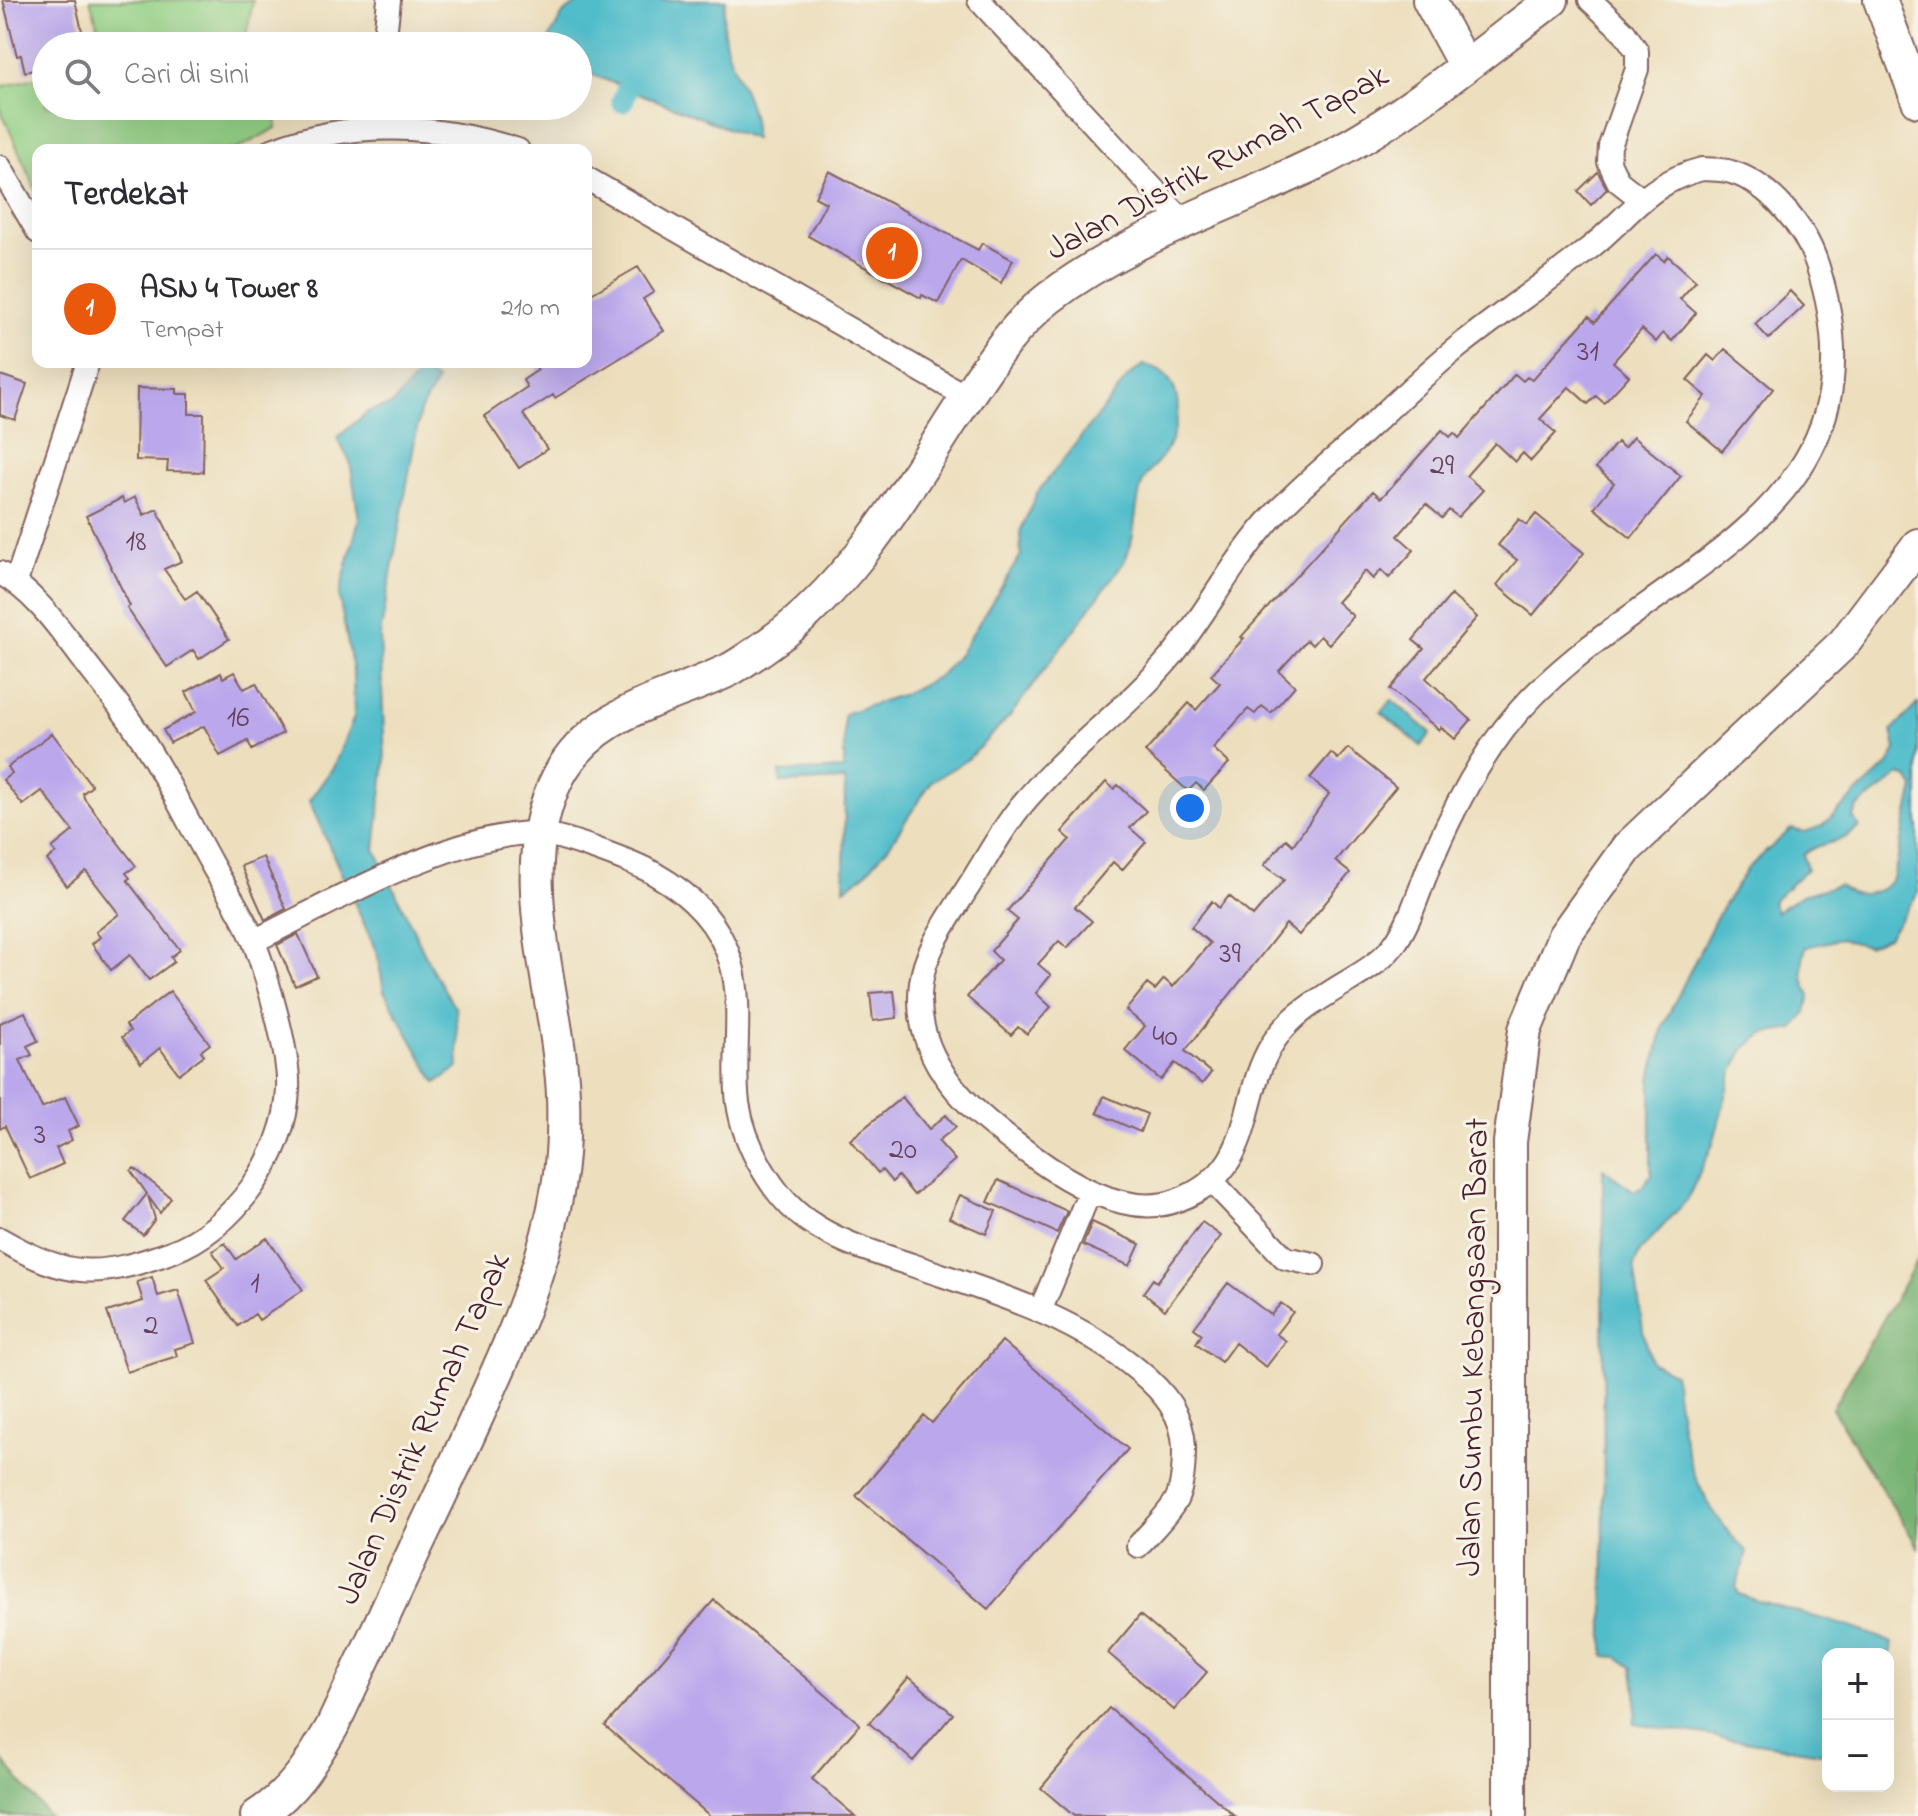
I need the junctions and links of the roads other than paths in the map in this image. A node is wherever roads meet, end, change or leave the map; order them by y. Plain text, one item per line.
1 (389, 0) edge
2 (979, 0) edge
3 (1429, 0) edge
4 (1552, 0) edge
5 (1590, 0) edge
6 (1880, 0) edge
7 (386, 32) edge
8 (1465, 66) junction
9 (1918, 101) edge
10 (374, 120) edge
11 (397, 120) edge
12 (292, 144) edge
13 (494, 144) edge
14 (0, 167) edge
15 (592, 181) edge
16 (1641, 199) junction
17 (1183, 221) junction
18 (32, 222) edge
19 (86, 368) edge
20 (967, 397) junction
21 (1918, 545) edge
22 (8, 577) edge
23 (538, 832) junction
24 (254, 941) junction
25 (1211, 1180) junction
26 (1090, 1191) junction
27 (0, 1239) edge
28 (1313, 1264) dead end
29 (1041, 1309) junction
30 (1138, 1546) dead end
31 (270, 1808) edge
32 (1510, 1816) edge

1 - 7 street
2 - 17 street
3 - 8 street
4 - 8 street, Jalan Distrik Rumah Tapak
5 - 16 street
6 - 9 street
8 - 17 street, Jalan Distrik Rumah Tapak
10 - 12 street
11 - 13 street
14 - 18 street
15 - 20 street
16 - 25 street
16 - 26 street
17 - 20 street, Jalan Distrik Rumah Tapak
19 - 22 street
20 - 23 street, Jalan Distrik Rumah Tapak
21 - 32 street, Jalan Sumbu Kebangsaan Barat
22 - 24 street
23 - 24 street
23 - 29 street
23 - 31 street, Jalan Distrik Rumah Tapak
24 - 27 street
25 - 26 street
25 - 28 street
26 - 29 street
29 - 30 street

